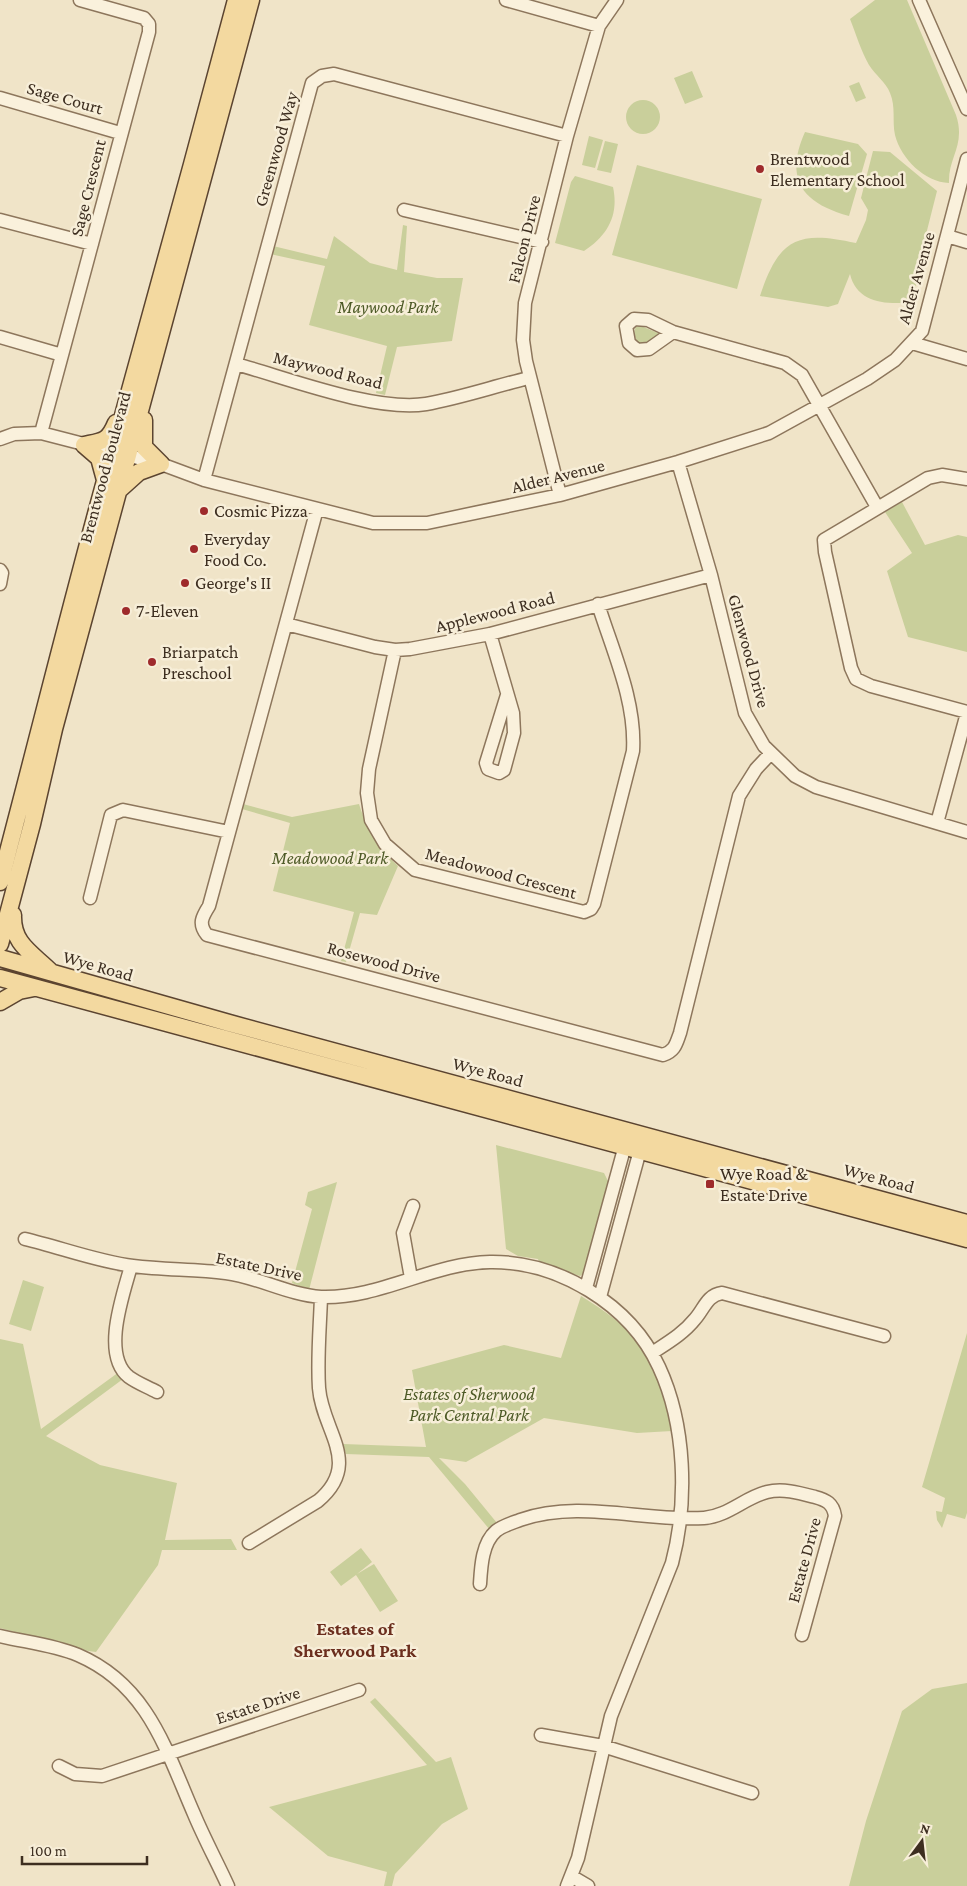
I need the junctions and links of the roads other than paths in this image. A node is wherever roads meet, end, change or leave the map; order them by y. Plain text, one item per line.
1 (80, 0) edge
2 (236, 0) edge
3 (251, 0) edge
4 (506, 0) edge
5 (617, 0) edge
6 (919, 0) edge
7 (598, 26) junction
8 (0, 98) edge
9 (967, 109) edge
10 (120, 132) junction
11 (567, 136) junction
12 (967, 159) edge
13 (404, 210) dead end
14 (0, 220) edge
15 (947, 236) junction
16 (542, 242) junction
17 (967, 242) edge
18 (92, 244) junction
19 (673, 332) dead end
20 (0, 337) edge
21 (912, 344) junction
22 (62, 355) junction
23 (967, 359) edge
24 (236, 364) junction
25 (530, 378) junction
26 (135, 402) junction
27 (820, 404) junction
28 (41, 433) junction
29 (0, 440) edge
30 (84, 445) junction
31 (121, 454) junction
32 (678, 462) junction
33 (161, 464) junction
34 (967, 479) edge
35 (204, 480) junction
36 (112, 486) junction
37 (560, 495) junction
38 (877, 507) junction
39 (317, 510) junction
40 (0, 570) edge
41 (711, 575) junction
42 (0, 584) edge
43 (598, 604) junction
44 (286, 624) junction
45 (490, 634) junction
46 (395, 650) junction
47 (507, 695) junction
48 (967, 712) edge
49 (771, 753) junction
50 (30, 760) junction
51 (937, 823) junction
52 (229, 832) junction
53 (967, 832) edge
54 (0, 849) edge
55 (0, 882) edge
56 (14, 897) junction
57 (90, 898) dead end
58 (0, 944) edge
59 (0, 958) edge
60 (52, 973) junction
61 (0, 978) edge
62 (49, 991) junction
63 (0, 1002) edge
64 (635, 1141) junction
65 (413, 1206) dead end
66 (967, 1222) edge
67 (25, 1239) dead end
68 (967, 1239) edge
69 (131, 1266) junction
70 (411, 1278) junction
71 (586, 1288) junction
72 (321, 1296) junction
73 (600, 1297) junction
74 (884, 1336) dead end
75 (652, 1353) junction
76 (157, 1392) dead end
77 (680, 1518) junction
78 (249, 1543) dead end
79 (480, 1584) dead end
80 (802, 1635) dead end
81 (0, 1636) edge
82 (359, 1690) dead end
83 (541, 1735) dead end
84 (603, 1746) junction
85 (167, 1753) junction
86 (58, 1766) dead end
87 (752, 1793) dead end
88 (569, 1881) edge
89 (228, 1886) edge
90 (588, 1886) edge

1 - 10 street, Sage Crescent
2 - 26 main road, Brentwood Boulevard
3 - 26 main road, Brentwood Boulevard
4 - 7 street
5 - 7 street, Falcon Drive
6 - 9 street
7 - 11 street, Falcon Drive
8 - 10 street, Sage Court
10 - 18 street, Sage Crescent
11 - 16 street, Falcon Drive
11 - 24 street, Greenwood Way
12 - 15 street, Alder Avenue
13 - 16 street
14 - 18 street
15 - 17 street
15 - 21 street, Alder Avenue
16 - 25 street, Falcon Drive
18 - 22 street, Sage Crescent
19 - 27 street
20 - 22 street
21 - 23 street
21 - 27 street, Alder Avenue
22 - 28 street, Sage Crescent
24 - 25 street, Maywood Road
24 - 35 street, Greenwood Way
25 - 37 street, Falcon Drive
26 - 30 main road
26 - 31 main road, Brentwood Boulevard
26 - 33 main road
27 - 32 street, Alder Avenue
27 - 38 street
28 - 29 street, Alder Avenue
28 - 30 street, Alder Avenue
30 - 31 street, Alder Avenue
30 - 36 main road
31 - 33 street, Alder Avenue
31 - 36 main road, Brentwood Boulevard
32 - 37 street, Alder Avenue
32 - 41 street, Glenwood Drive
33 - 35 street, Alder Avenue
33 - 36 main road
34 - 38 street
35 - 39 street, Alder Avenue
36 - 50 main road, Brentwood Boulevard
36 - 56 main road, Brentwood Boulevard
37 - 39 street, Alder Avenue
38 - 48 street
39 - 44 street, Rosewood Drive
40 - 42 street
41 - 43 street, Applewood Road
41 - 49 street, Glenwood Drive
43 - 45 street, Applewood Road
43 - 46 street, Meadowood Crescent
44 - 46 street, Applewood Road
44 - 52 street, Rosewood Drive
45 - 46 street, Applewood Road
45 - 47 street
47 - 47 street
48 - 51 street
49 - 51 street, Glenwood Drive
49 - 52 street, Rosewood Drive
50 - 54 main road
50 - 55 main road, Brentwood Boulevard
51 - 53 street, Glenwood Drive
52 - 57 street
56 - 58 main road, Brentwood Boulevard
56 - 60 main road
59 - 60 main road, Wye Road
60 - 64 main road, Wye Road
61 - 62 main road, Wye Road
62 - 63 main road
62 - 64 main road, Wye Road
64 - 66 main road, Wye Road
64 - 68 main road, Wye Road
64 - 71 street
64 - 73 street
65 - 70 street
67 - 69 street, Estate Drive
69 - 72 street, Estate Drive
69 - 76 street
70 - 71 street, Estate Drive
70 - 72 street, Estate Drive
71 - 73 street, Estate Drive
72 - 78 street, Estate Drive
73 - 75 street, Estate Drive
74 - 75 street
75 - 77 street, Estate Drive
77 - 79 street, Estate Drive
77 - 80 street, Estate Drive
77 - 84 street, Estate Drive
81 - 85 street
82 - 85 street, Estate Drive
83 - 84 street
84 - 87 street
84 - 88 street, Estate Drive
85 - 86 street, Estate Drive
85 - 89 street
88 - 90 street, Estate Drive

